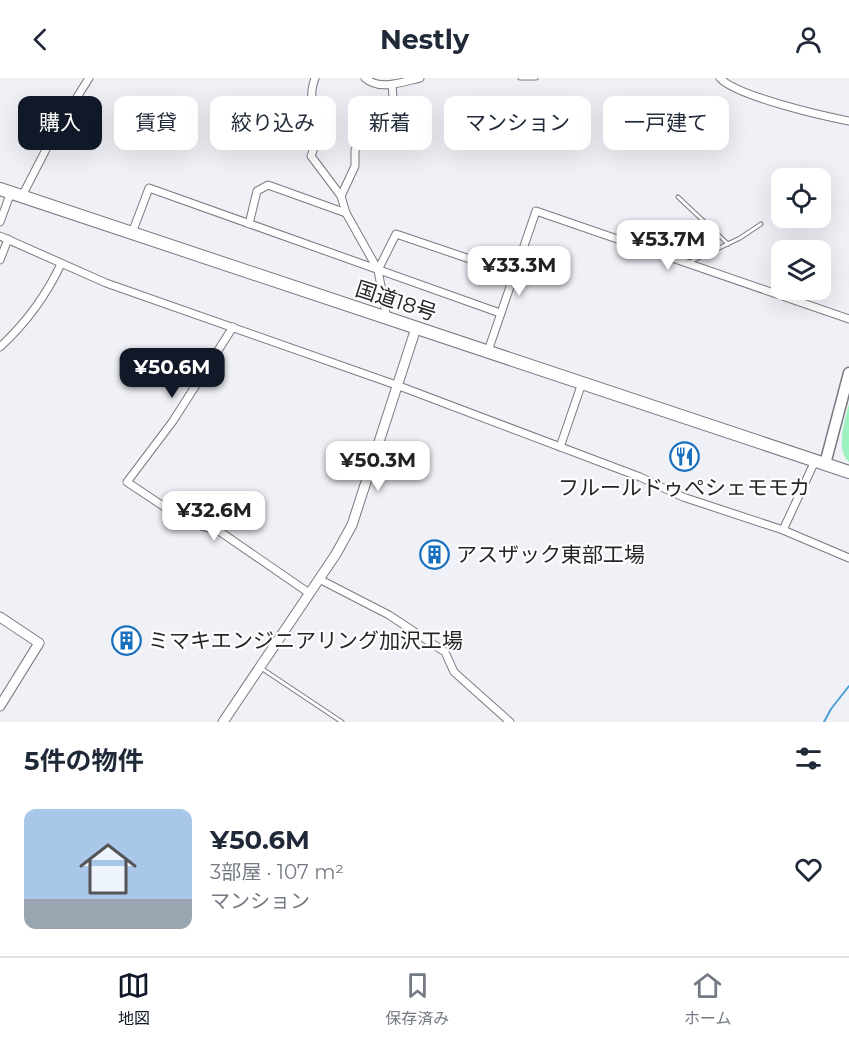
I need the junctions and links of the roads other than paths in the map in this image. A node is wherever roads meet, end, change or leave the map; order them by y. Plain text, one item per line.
1 (89, 78) edge
2 (315, 78) edge
3 (364, 78) edge
4 (419, 78) edge
5 (520, 78) edge
6 (536, 78) edge
7 (713, 78) edge
8 (723, 81) edge
9 (392, 85) junction
10 (849, 121) edge
11 (11, 192) edge
12 (341, 196) junction
13 (678, 197) dead end
14 (346, 213) junction
15 (0, 222) edge
16 (249, 224) junction
17 (761, 224) dead end
18 (132, 233) junction
19 (0, 236) edge
20 (8, 239) junction
21 (728, 244) junction
22 (0, 260) edge
23 (61, 264) junction
24 (685, 264) junction
25 (378, 270) junction
26 (514, 274) junction
27 (500, 313) junction
28 (387, 319) junction
29 (849, 319) edge
30 (232, 327) junction
31 (416, 328) junction
32 (0, 347) edge
33 (488, 351) junction
34 (849, 373) edge
35 (582, 383) junction
36 (399, 386) junction
37 (847, 396) edge
38 (560, 447) junction
39 (820, 463) junction
40 (849, 472) edge
41 (783, 530) junction
42 (849, 558) edge
43 (319, 579) junction
44 (309, 593) junction
45 (0, 618) edge
46 (260, 668) junction
47 (0, 706) edge
48 (223, 722) edge
49 (342, 722) edge
50 (510, 722) edge

1 - 11 street
2 - 12 street
3 - 9 street
4 - 9 street
5 - 6 lane
7 - 8 lane
8 - 10 street
9 - 12 street
11 - 15 street
11 - 18 highway, 国道18号
12 - 14 street
13 - 21 lane
14 - 16 street
14 - 25 street
16 - 18 street
16 - 25 street
17 - 21 lane
18 - 28 highway, 国道18号
19 - 20 street
20 - 22 street
20 - 23 street
21 - 24 lane
23 - 30 street
23 - 32 street
24 - 26 street
24 - 29 street
25 - 26 street
25 - 27 street
25 - 28 street
26 - 27 street
27 - 33 street
28 - 31 highway, 国道18号
30 - 36 street
30 - 44 street
31 - 33 highway, 国道18号
31 - 36 street
33 - 35 highway, 国道18号
34 - 37 main road
35 - 38 street
35 - 39 highway, 国道18号
36 - 38 street
36 - 43 street
37 - 39 main road
38 - 41 street
39 - 40 highway, 国道18号
39 - 41 street
41 - 42 street
43 - 44 street
43 - 50 street
44 - 46 street
45 - 47 street
46 - 48 street
46 - 49 lane

